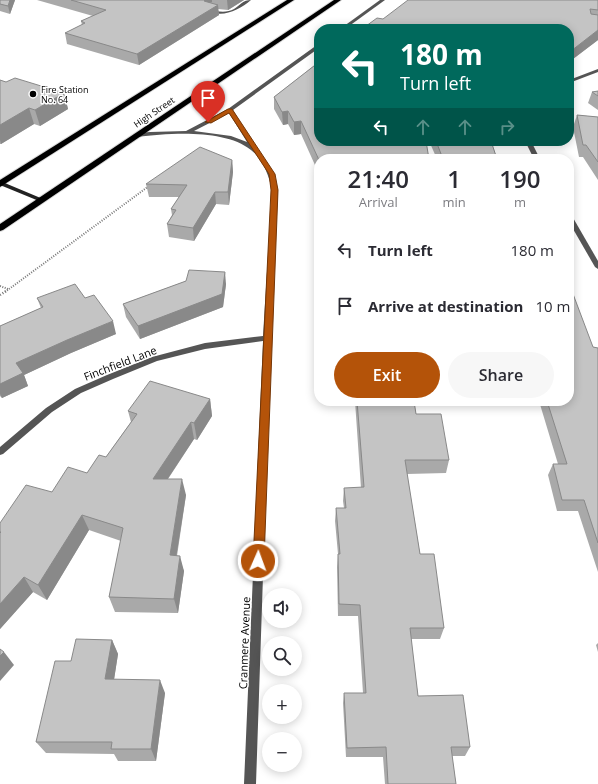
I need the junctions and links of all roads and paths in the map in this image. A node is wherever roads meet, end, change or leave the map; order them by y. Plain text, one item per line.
1 (225, 0) edge
2 (249, 0) edge
3 (291, 0) edge
4 (338, 0) edge
5 (383, 0) edge
6 (349, 24) edge
7 (314, 50) edge
8 (598, 70) edge
9 (574, 80) edge
10 (230, 110) junction
11 (187, 132) junction
12 (138, 135) junction
13 (254, 149) junction
14 (0, 183) edge
15 (152, 183) edge
16 (41, 200) junction
17 (574, 225) edge
18 (0, 228) edge
19 (598, 267) edge
20 (0, 286) edge
21 (8, 289) junction
22 (0, 295) edge
23 (267, 338) junction
24 (0, 452) edge
25 (250, 784) edge

1 - 2 street
3 - 14 highway, High Street
4 - 12 highway, High Street
5 - 6 street
7 - 10 street
8 - 9 street
10 - 11 street
10 - 13 street, Cranmere Avenue
11 - 12 street, Cranmere Avenue
11 - 13 street, Cranmere Avenue
12 - 16 highway, High Street
13 - 23 street, Cranmere Avenue
14 - 16 street
15 - 21 path
16 - 18 highway, High Street
17 - 19 street
20 - 21 path
21 - 22 path
23 - 24 street, Finchfield Lane
23 - 25 street, Cranmere Avenue

